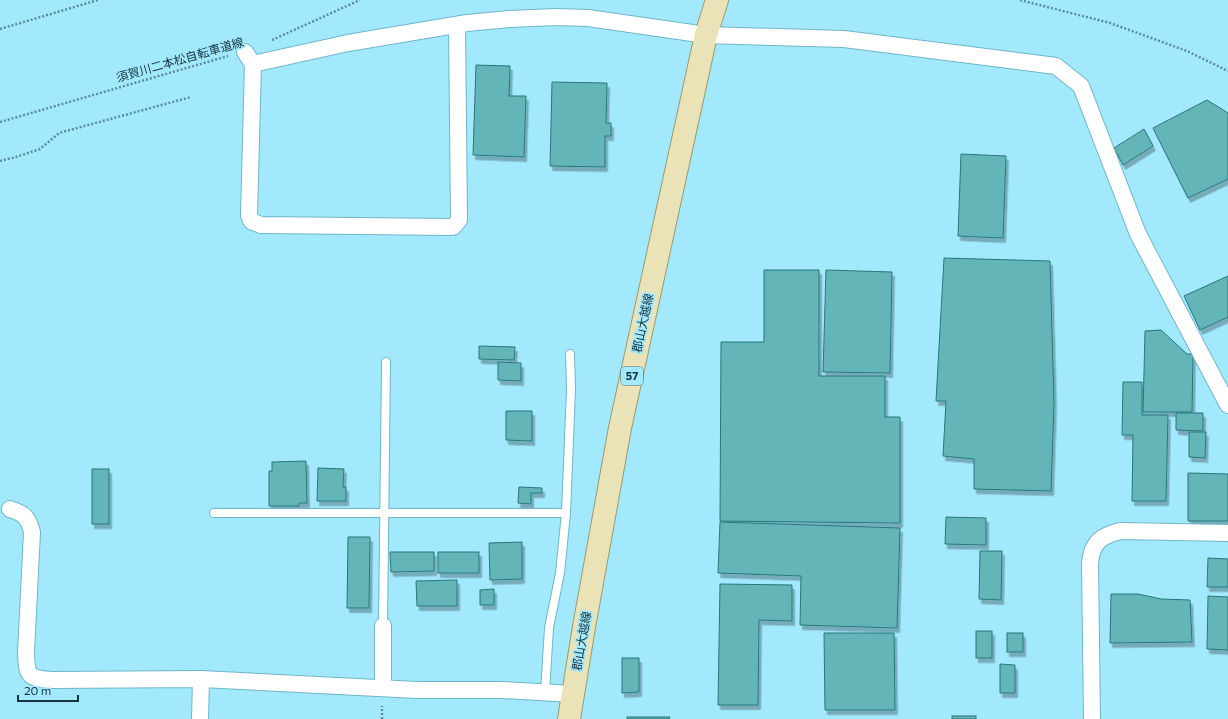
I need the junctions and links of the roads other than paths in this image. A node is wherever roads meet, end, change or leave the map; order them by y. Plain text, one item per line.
1 (716, 6) edge
2 (457, 25) junction
3 (706, 35) junction
4 (570, 354) dead end
5 (386, 362) dead end
6 (1228, 405) edge
7 (10, 509) dead end
8 (384, 512) junction
9 (214, 513) dead end
10 (566, 513) junction
11 (1228, 533) edge
12 (383, 626) joint
13 (201, 679) junction
14 (383, 688) junction
15 (545, 692) junction
16 (573, 694) junction
17 (200, 719) edge
18 (569, 719) edge
19 (1092, 719) edge

1 - 3 main road, 郡山大越線 / 57
2 - 2 street
2 - 3 street
3 - 6 street
3 - 16 main road, 郡山大越線 / 57
4 - 10 lane
5 - 8 lane
7 - 13 street
8 - 9 lane
8 - 10 lane
8 - 12 lane
10 - 15 lane
11 - 19 street
12 - 14 street
13 - 14 street
13 - 17 street
14 - 15 street
15 - 16 street
16 - 18 main road, 郡山大越線 / 57

